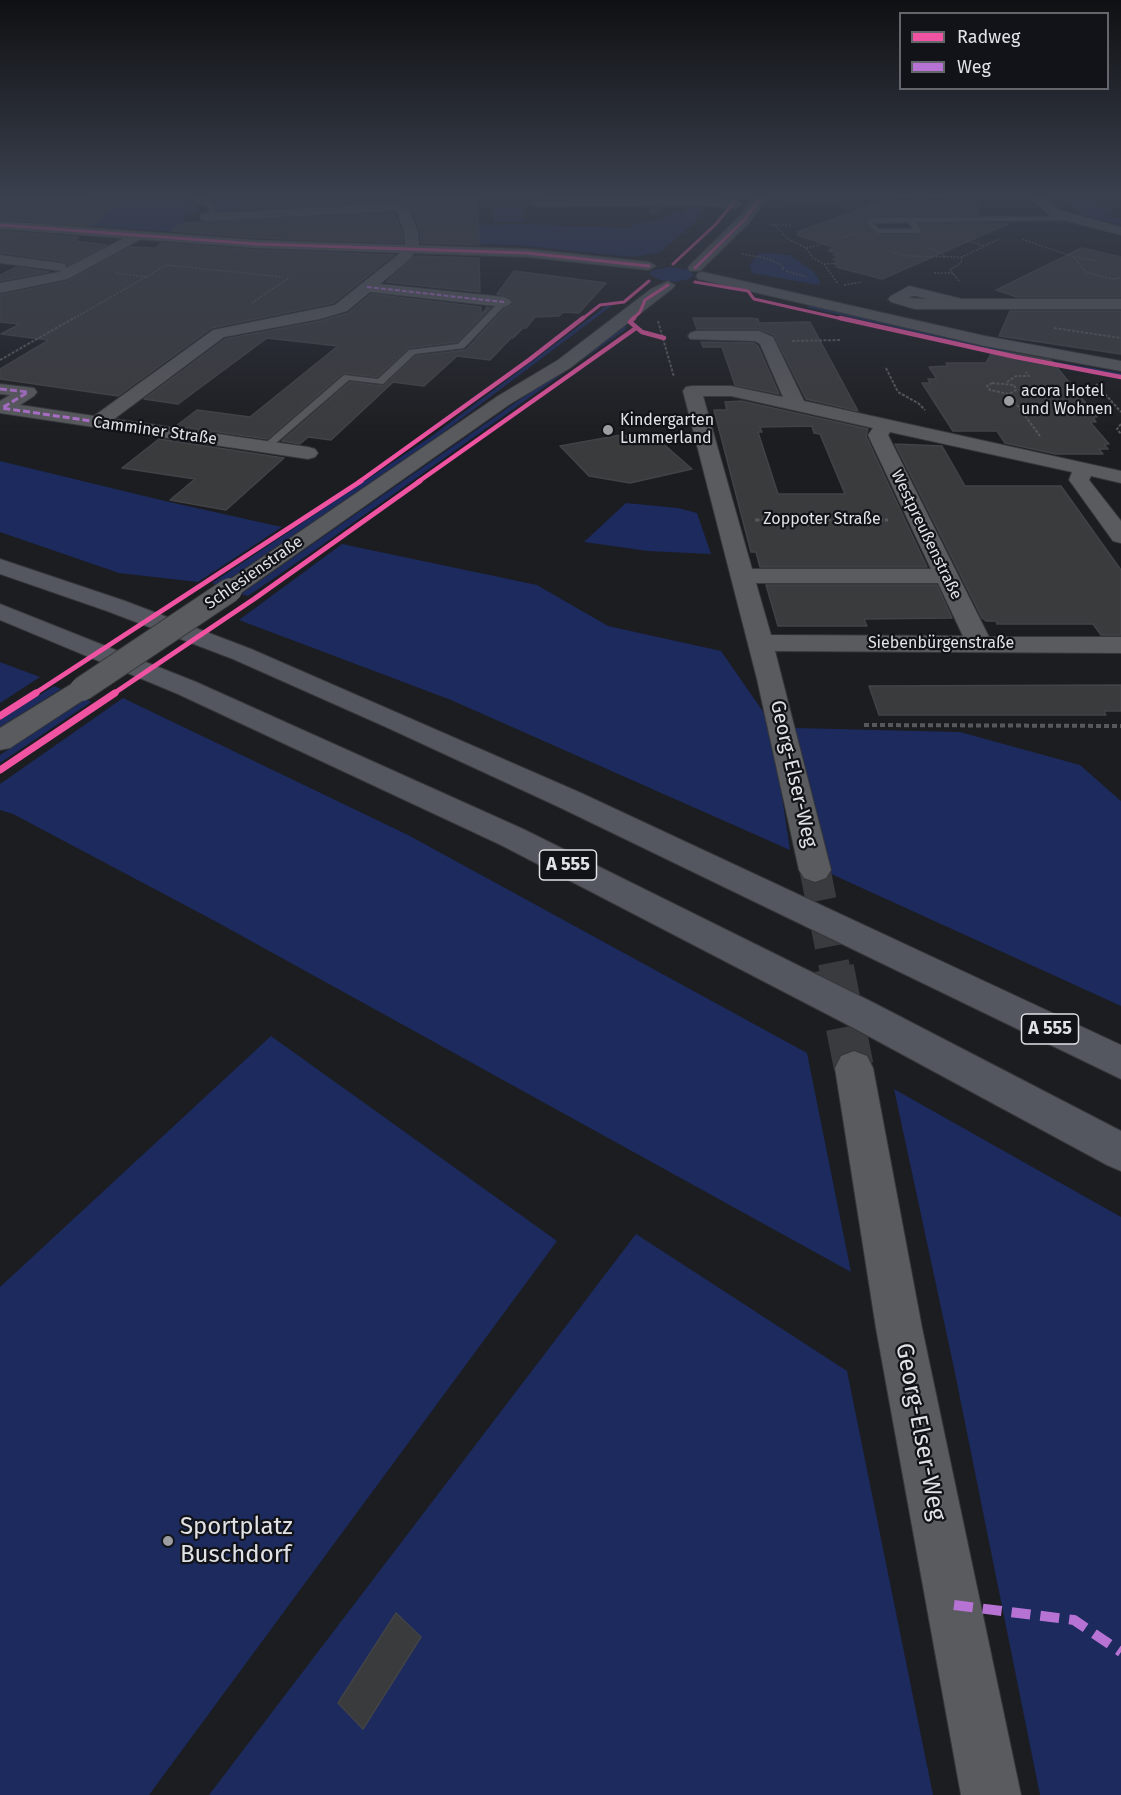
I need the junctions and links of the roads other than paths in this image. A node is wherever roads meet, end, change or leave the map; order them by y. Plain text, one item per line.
1 (54, 278) edge
2 (378, 278) edge
3 (641, 278) edge
4 (655, 278) edge
5 (690, 278) edge
6 (710, 278) edge
7 (668, 285) junction
8 (367, 287) junction
9 (0, 288) edge
10 (504, 302) joint
11 (962, 304) dead end
12 (1121, 304) edge
13 (696, 336) dead end
14 (1121, 366) edge
15 (0, 389) edge
16 (504, 400) junction
17 (796, 405) junction
18 (1, 408) edge
19 (117, 408) junction
20 (98, 422) junction
21 (886, 425) junction
22 (146, 429) junction
23 (266, 447) junction
24 (308, 453) dead end
25 (1084, 469) junction
26 (1121, 477) edge
27 (1121, 536) edge
28 (0, 566) edge
29 (742, 576) junction
30 (945, 576) junction
31 (0, 611) edge
32 (761, 643) junction
33 (980, 645) junction
34 (1121, 645) edge
35 (0, 741) edge
36 (815, 870) tunnel mouth
37 (1121, 1063) edge
38 (854, 1068) tunnel mouth
39 (1121, 1152) edge
40 (991, 1795) edge

1 - 9 street
2 - 8 street
3 - 16 street, Schlesienstraße
4 - 7 street
5 - 7 street
6 - 14 street
7 - 16 street, Schlesienstraße
8 - 10 street
8 - 19 street
10 - 23 lane
11 - 12 street
13 - 17 street
15 - 18 street, Camminer Straße
16 - 35 street, Schlesienstraße, bridge
17 - 21 street
17 - 29 street
18 - 20 street, Camminer Straße
19 - 20 street
19 - 22 street
20 - 22 street, Camminer Straße
21 - 25 street
21 - 30 street, Westpreußenstraße
22 - 23 street, Camminer Straße
23 - 24 street, Camminer Straße
25 - 26 street
25 - 27 street
28 - 37 highway, A 555
29 - 30 street
29 - 32 street
30 - 33 street, Westpreußenstraße
31 - 39 highway, A 555
32 - 33 street, Siebenbürgenstraße
32 - 36 street, Georg-Elser-Weg
33 - 34 street, Siebenbürgenstraße
38 - 40 street, Georg-Elser-Weg

